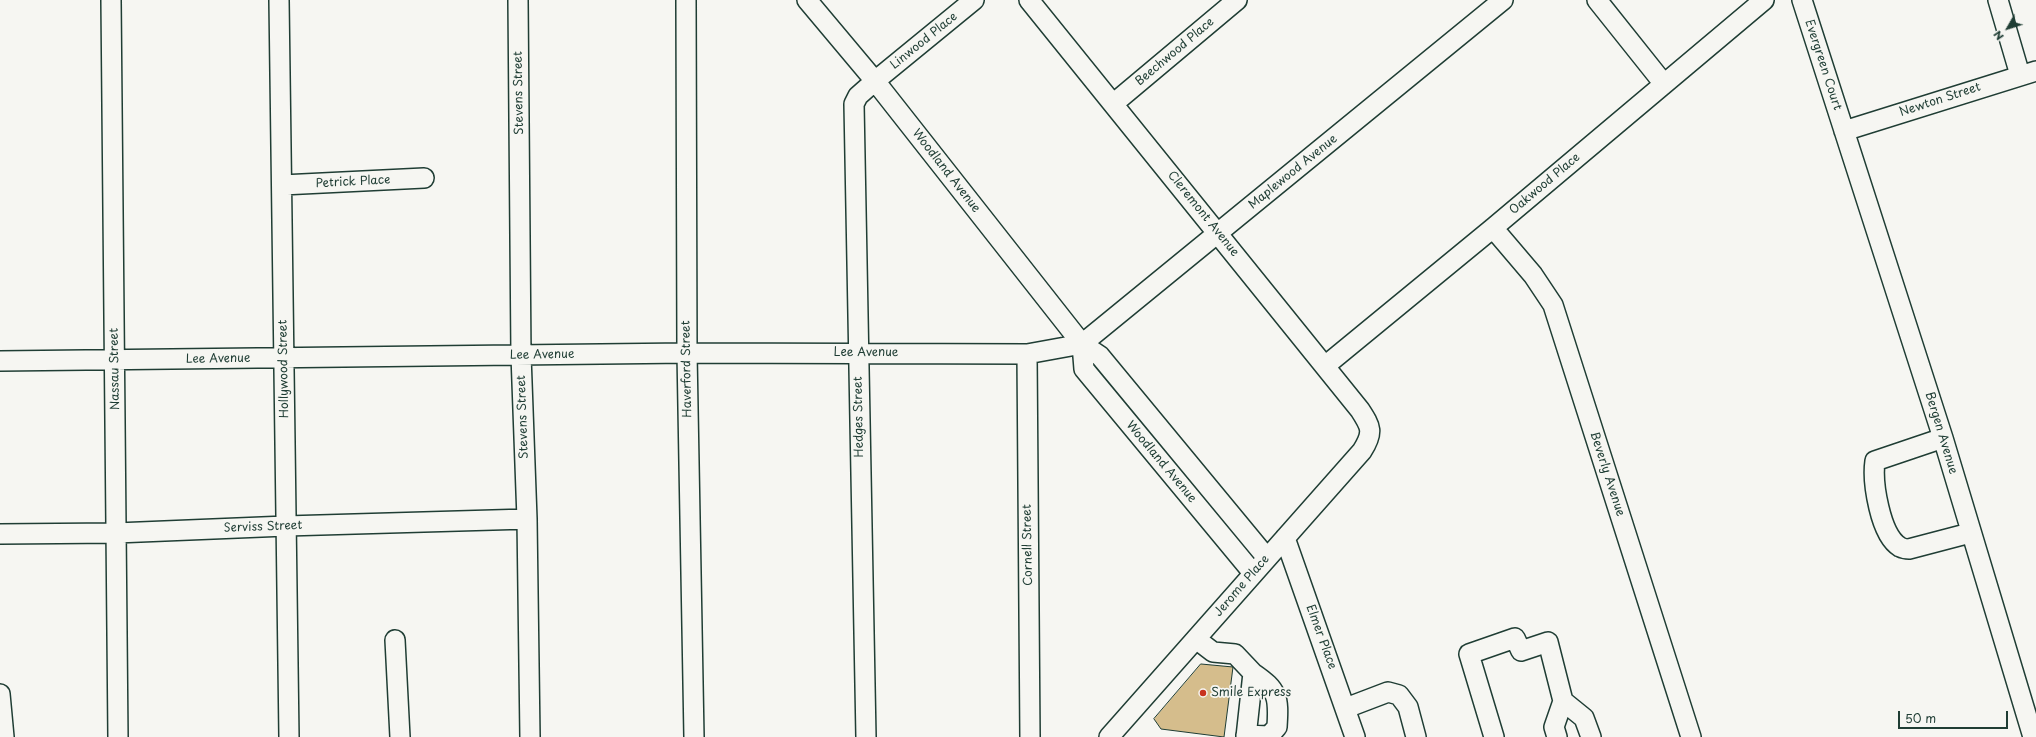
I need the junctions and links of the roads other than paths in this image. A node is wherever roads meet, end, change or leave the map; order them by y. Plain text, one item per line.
1 (111, 0) edge
2 (279, 0) edge
3 (518, 0) edge
4 (686, 0) edge
5 (807, 0) edge
6 (974, 0) edge
7 (1029, 0) edge
8 (1237, 0) edge
9 (1503, 0) edge
10 (1597, 0) edge
11 (1764, 0) edge
12 (1802, 0) edge
13 (1998, 0) edge
14 (2028, 73) edge
15 (875, 81) junction
16 (1664, 84) junction
17 (1113, 104) junction
18 (1844, 131) junction
19 (424, 178) dead end
20 (282, 185) junction
21 (1493, 228) junction
22 (1219, 233) junction
23 (1082, 344) junction
24 (858, 352) junction
25 (687, 353) junction
26 (1026, 354) junction
27 (521, 355) junction
28 (284, 358) junction
29 (115, 360) junction
30 (0, 361) edge
31 (1325, 366) junction
32 (1370, 433) joint
33 (1943, 438) junction
34 (527, 519) junction
35 (286, 526) junction
36 (116, 533) junction
37 (1970, 533) junction
38 (0, 534) edge
39 (1285, 538) junction
40 (1267, 558) junction
41 (1253, 574) junction
42 (1196, 639) junction
43 (395, 640) dead end
44 (1253, 673) junction
45 (0, 694) edge
46 (2029, 698) edge
47 (1563, 700) junction
48 (1346, 708) junction
49 (1246, 736) edge
50 (4, 737) edge
51 (118, 737) edge
52 (289, 737) edge
53 (400, 737) edge
54 (530, 737) edge
55 (694, 737) edge
56 (866, 737) edge
57 (1030, 737) edge
58 (1109, 737) edge
59 (1355, 737) edge
60 (1416, 737) edge
61 (1494, 737) edge
62 (1557, 737) edge
63 (1591, 737) edge
64 (1690, 737) edge
65 (2033, 737) edge

1 - 29 street, Nassau Street
2 - 20 street, Hollywood Street
3 - 27 street, Stevens Street
4 - 25 street, Haverford Street
5 - 15 street, Woodland Avenue
6 - 15 street, Linwood Place
7 - 17 street, Cleremont Avenue
8 - 17 street, Beechwood Place
9 - 22 street, Maplewood Avenue
10 - 16 street
11 - 16 street, Oakwood Place
12 - 18 street, Evergreen Court
13 - 14 street
14 - 18 street, Newton Street
15 - 23 street, Woodland Avenue
15 - 24 street, Hedges Street
16 - 21 street, Oakwood Place
17 - 22 street, Cleremont Avenue
18 - 33 street, Bergen Avenue
19 - 20 street, Petrick Place
20 - 28 street, Hollywood Street
21 - 31 street, Oakwood Place
21 - 64 street, Beverly Avenue
22 - 23 street, Maplewood Avenue
22 - 31 street, Cleremont Avenue
23 - 26 street, Lee Avenue
23 - 40 street, Woodland Avenue
23 - 41 street, Woodland Avenue
24 - 25 street, Lee Avenue
24 - 26 street, Lee Avenue
24 - 56 street, Hedges Street
25 - 27 street, Lee Avenue
25 - 55 street, Haverford Street
26 - 57 street, Cornell Street
27 - 28 street, Lee Avenue
27 - 34 street, Stevens Street
28 - 29 street, Lee Avenue
28 - 35 street, Hollywood Street
29 - 30 street, Lee Avenue
29 - 36 street, Nassau Street
31 - 32 street, Cleremont Avenue
32 - 39 street, Jerome Place
33 - 37 street, Bergen Avenue
33 - 37 street
34 - 35 street, Serviss Street
34 - 54 street, Stevens Street
35 - 36 street, Serviss Street
35 - 52 street, Hollywood Street
36 - 38 street, Serviss Street
36 - 51 street, Nassau Street
37 - 46 street, Bergen Avenue
39 - 40 street, Jerome Place
39 - 48 street, Elmer Place
40 - 41 street, Jerome Place
41 - 42 street, Jerome Place
42 - 44 street
42 - 58 street, Jerome Place
43 - 53 street
44 - 49 street
44 - 49 street
45 - 50 street
46 - 65 street, Bergen Avenue
47 - 61 street
47 - 62 street
47 - 63 street
48 - 59 street, Elmer Place
48 - 60 street

